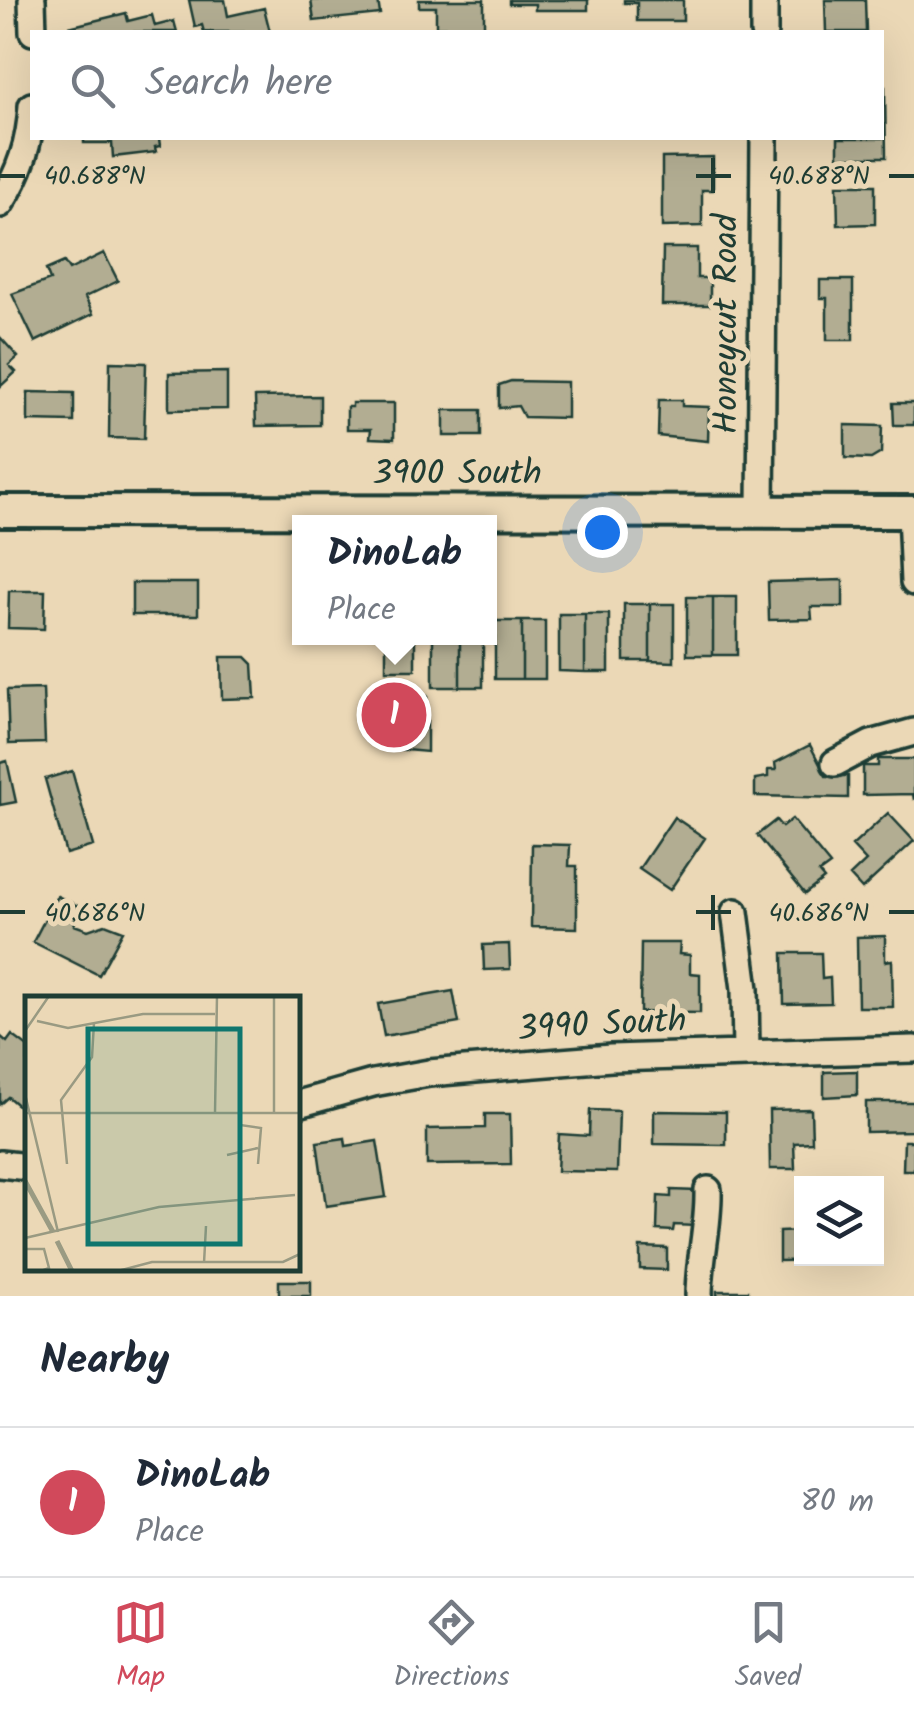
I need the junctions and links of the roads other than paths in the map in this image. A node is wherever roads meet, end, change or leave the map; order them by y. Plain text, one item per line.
1 (32, 0) edge
2 (764, 0) edge
3 (32, 30) edge
4 (764, 30) edge
5 (30, 123) edge
6 (764, 140) edge
7 (0, 204) edge
8 (761, 510) junction
9 (0, 511) edge
10 (912, 512) edge
11 (914, 582) edge
12 (914, 732) edge
13 (835, 762) dead end
14 (735, 912) dead end
15 (914, 1049) edge
16 (746, 1054) junction
17 (300, 1103) edge
18 (0, 1164) edge
19 (25, 1167) edge
20 (708, 1190) dead end
21 (699, 1296) edge

1 - 3 street
2 - 4 street
5 - 7 street
6 - 8 street, Honeycut Road
8 - 9 main road, 3900 South
8 - 10 main road, 3900 South
10 - 11 street
12 - 13 street
14 - 16 street
15 - 16 street, 3990 South
16 - 17 street, 3990 South
18 - 19 street
20 - 21 street

